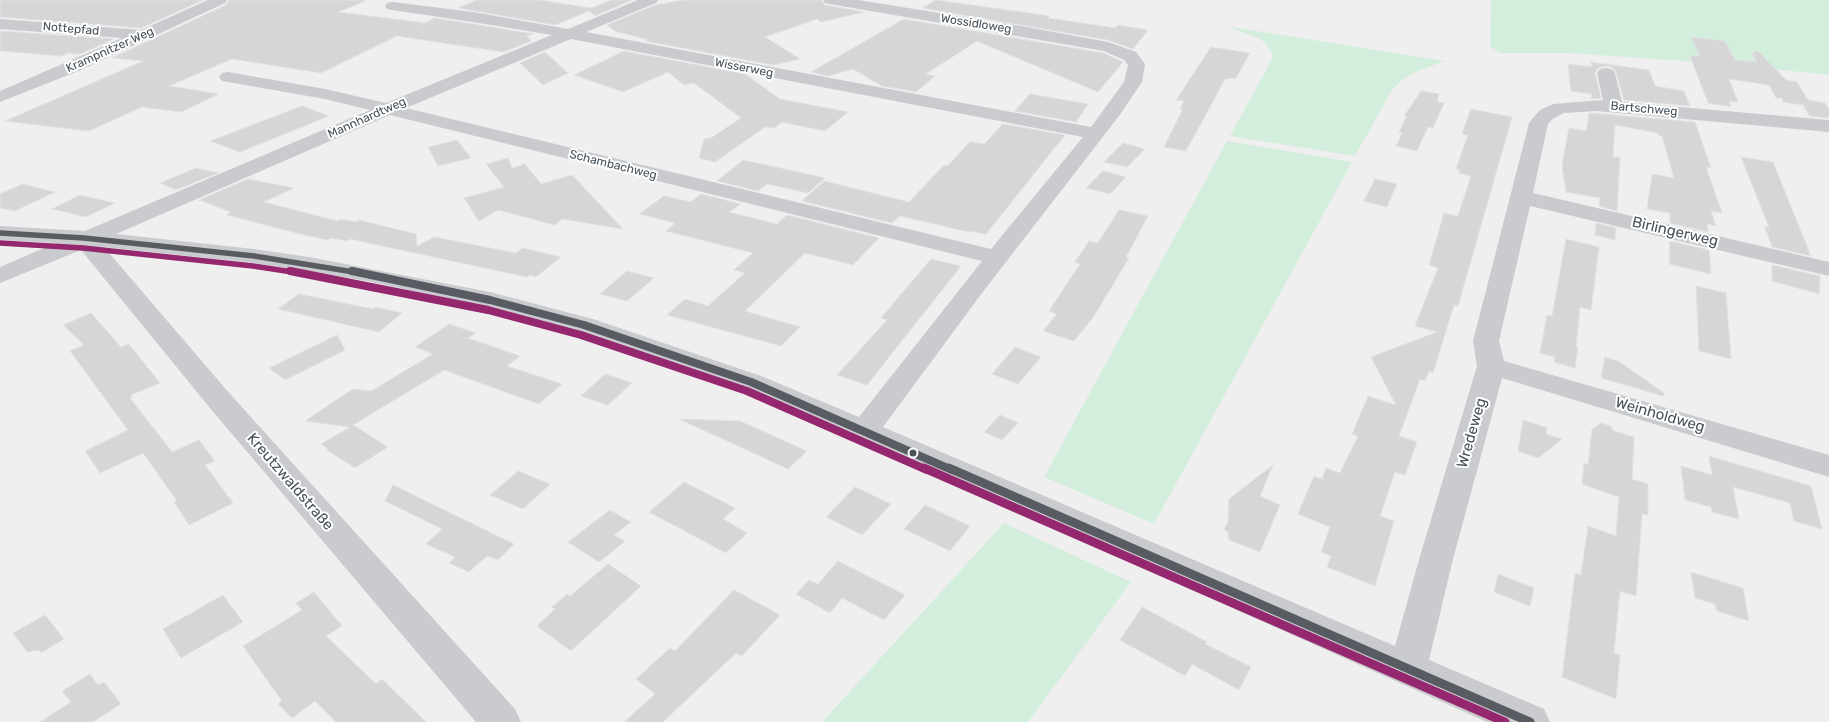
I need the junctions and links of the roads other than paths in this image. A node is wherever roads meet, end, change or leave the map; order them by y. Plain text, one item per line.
1 (220, 0) edge
2 (651, 0) edge
3 (830, 0) edge
4 (392, 6) dead end
5 (0, 24) edge
6 (569, 34) junction
7 (143, 35) junction
8 (1606, 73) dead end
9 (228, 77) dead end
10 (0, 97) edge
11 (1614, 106) junction
12 (390, 110) junction
13 (1829, 126) edge
14 (1095, 134) junction
15 (1521, 197) junction
16 (0, 233) edge
17 (84, 238) junction
18 (998, 258) junction
19 (1829, 269) edge
20 (0, 276) edge
21 (1491, 366) junction
22 (864, 431) junction
23 (1829, 466) edge
24 (1408, 668) junction
25 (501, 722) edge
26 (1530, 722) edge

1 - 7 street, Krampnitzer Weg
2 - 6 street, Mannhardtweg
3 - 14 street, Wossidloweg
4 - 6 street, Wisserweg
5 - 7 street, Nottepfad
6 - 12 street, Mannhardtweg
6 - 14 street, Wisserweg
7 - 10 street, Krampnitzer Weg
8 - 11 street
9 - 12 street, Schambachweg
11 - 13 street, Bartschweg
11 - 15 street, Bartschweg
12 - 17 street, Mannhardtweg
12 - 18 street, Schambachweg
14 - 18 street
15 - 19 street, Birlingerweg
15 - 21 street, Wredeweg
16 - 17 street
17 - 20 street, Mannhardtweg
17 - 22 street
17 - 25 street, Kreutzwaldstraße
18 - 22 street
21 - 23 street, Weinholdweg
21 - 24 street, Wredeweg
22 - 24 street
24 - 26 street

